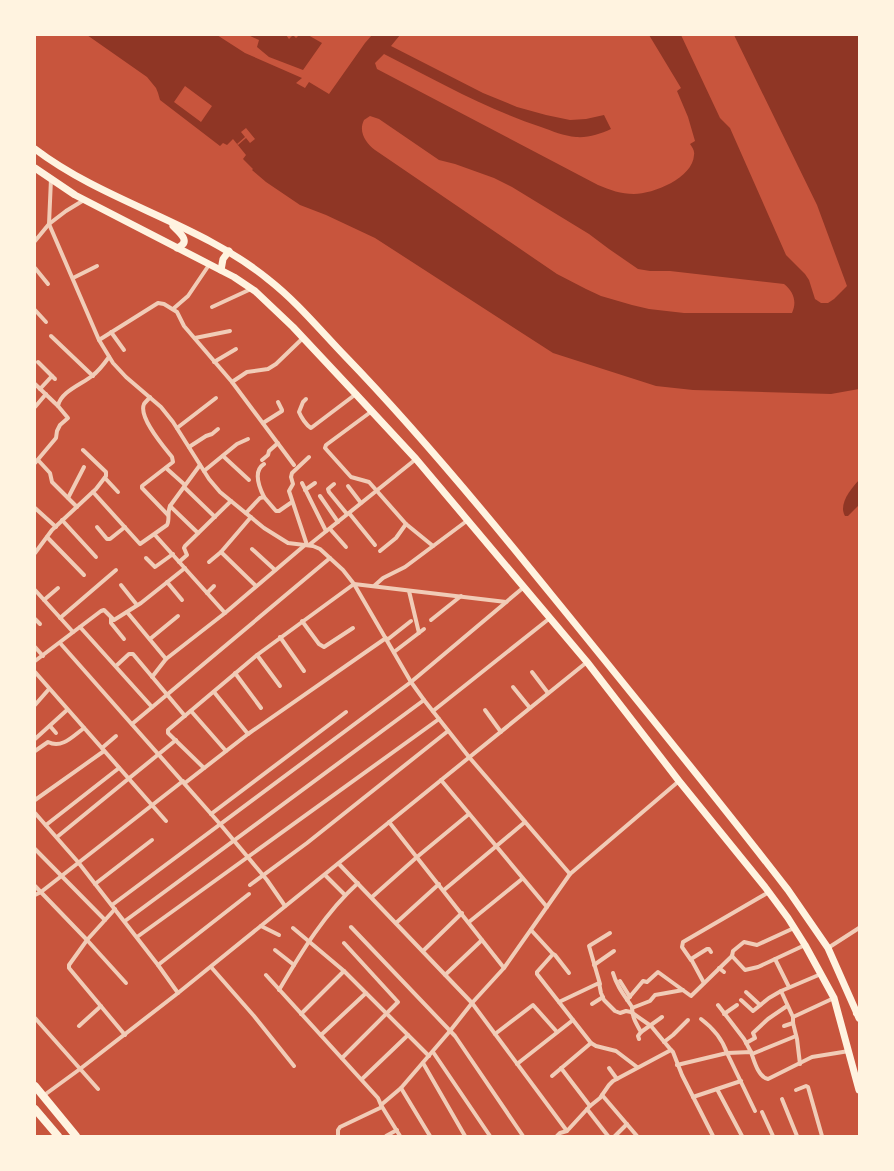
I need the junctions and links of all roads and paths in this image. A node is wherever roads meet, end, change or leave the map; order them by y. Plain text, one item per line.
1 (35, 149) edge
2 (35, 168) edge
3 (51, 179) junction
4 (84, 200) junction
5 (168, 221) junction
6 (49, 224) junction
7 (35, 241) edge
8 (177, 248) junction
9 (229, 251) junction
10 (209, 265) junction
11 (97, 266) dead end
12 (35, 268) edge
13 (221, 270) junction
14 (73, 278) junction
15 (48, 284) dead end
16 (251, 289) junction
17 (212, 307) dead end
18 (173, 309) junction
19 (35, 310) edge
20 (46, 322) dead end
21 (230, 331) dead end
22 (111, 332) junction
23 (51, 336) dead end
24 (194, 338) junction
25 (303, 338) junction
26 (100, 340) junction
27 (236, 349) dead end
28 (124, 350) dead end
29 (109, 358) junction
30 (38, 362) dead end
31 (214, 362) junction
32 (92, 376) junction
33 (232, 382) junction
34 (35, 384) edge
35 (40, 389) junction
36 (46, 394) junction
37 (356, 394) junction
38 (150, 397) junction
39 (216, 398) dead end
40 (306, 399) dead end
41 (278, 402) dead end
42 (58, 406) junction
43 (35, 407) edge
44 (372, 411) junction
45 (263, 423) junction
46 (177, 428) junction
47 (218, 429) dead end
48 (248, 439) dead end
49 (278, 443) junction
50 (189, 447) junction
51 (83, 450) dead end
52 (223, 456) junction
53 (310, 457) dead end
54 (416, 459) junction
55 (36, 462) edge
56 (294, 465) dead end
57 (200, 466) junction
58 (84, 467) dead end
59 (166, 468) junction
60 (204, 471) junction
61 (105, 478) junction
62 (249, 480) dead end
63 (302, 483) dead end
64 (315, 483) dead end
65 (334, 484) dead end
66 (185, 486) junction
67 (348, 486) dead end
68 (305, 490) junction
69 (376, 491) junction
70 (93, 492) junction
71 (118, 492) dead end
72 (320, 496) dead end
73 (264, 497) junction
74 (68, 498) junction
75 (231, 501) junction
76 (292, 502) junction
77 (361, 504) junction
78 (170, 506) junction
79 (77, 507) junction
80 (35, 508) edge
81 (246, 513) junction
82 (348, 514) junction
83 (168, 515) junction
84 (215, 516) junction
85 (251, 517) junction
86 (62, 520) junction
87 (468, 520) junction
88 (338, 522) junction
89 (406, 524) junction
90 (56, 527) junction
91 (97, 527) dead end
92 (125, 527) junction
93 (328, 530) junction
94 (198, 533) junction
95 (155, 535) junction
96 (47, 537) junction
97 (307, 545) junction
98 (375, 545) dead end
99 (433, 546) junction
100 (346, 547) dead end
101 (252, 549) dead end
102 (36, 551) edge
103 (222, 552) junction
104 (380, 552) dead end
105 (173, 554) junction
106 (96, 557) dead end
107 (146, 558) dead end
108 (330, 558) junction
109 (179, 562) junction
110 (209, 562) dead end
111 (185, 568) junction
112 (116, 570) dead end
113 (275, 570) junction
114 (84, 575) dead end
115 (167, 582) junction
116 (354, 584) junction
117 (121, 585) dead end
118 (214, 586) dead end
119 (256, 586) junction
120 (374, 586) junction
121 (524, 587) junction
122 (58, 588) dead end
123 (35, 590) edge
124 (409, 591) junction
125 (207, 593) junction
126 (462, 596) junction
127 (44, 600) junction
128 (182, 600) dead end
129 (506, 602) junction
130 (137, 605) junction
131 (127, 612) junction
132 (225, 613) junction
133 (178, 616) dead end
134 (60, 618) junction
135 (111, 618) junction
136 (550, 618) junction
137 (35, 619) edge
138 (431, 620) dead end
139 (302, 621) junction
140 (411, 621) dead end
141 (40, 624) dead end
142 (80, 627) junction
143 (353, 628) dead end
144 (424, 629) dead end
145 (74, 632) junction
146 (419, 633) junction
147 (280, 637) junction
148 (124, 639) dead end
149 (150, 639) junction
150 (386, 639) junction
151 (60, 643) junction
152 (35, 647) edge
153 (394, 652) junction
154 (257, 655) junction
155 (43, 656) junction
156 (166, 659) junction
157 (35, 661) edge
158 (587, 662) junction
159 (116, 666) junction
160 (304, 671) dead end
161 (35, 672) edge
162 (532, 672) dead end
163 (235, 673) junction
164 (152, 677) junction
165 (411, 682) junction
166 (280, 686) dead end
167 (513, 687) dead end
168 (49, 689) junction
169 (214, 692) junction
170 (548, 693) junction
171 (167, 695) junction
172 (424, 700) junction
173 (35, 705) edge
174 (152, 707) junction
175 (261, 708) dead end
176 (530, 708) junction
177 (67, 710) junction
178 (485, 710) dead end
179 (191, 711) junction
180 (433, 711) junction
181 (346, 712) dead end
182 (185, 716) junction
183 (439, 719) junction
184 (132, 724) junction
185 (50, 726) junction
186 (84, 728) junction
187 (448, 731) junction
188 (501, 732) junction
189 (56, 733) dead end
190 (248, 734) junction
191 (116, 736) dead end
192 (35, 739) edge
193 (176, 740) junction
194 (103, 749) junction
195 (35, 751) edge
196 (226, 751) junction
197 (159, 754) junction
198 (469, 757) junction
199 (119, 768) junction
200 (204, 768) junction
201 (129, 779) junction
202 (441, 780) junction
203 (680, 781) junction
204 (184, 782) junction
205 (35, 800) edge
206 (152, 805) junction
207 (35, 813) edge
208 (211, 814) junction
209 (469, 814) junction
210 (166, 821) dead end
211 (389, 822) junction
212 (525, 822) junction
213 (220, 824) junction
214 (46, 825) junction
215 (57, 837) junction
216 (152, 840) dead end
217 (235, 841) junction
218 (496, 846) junction
219 (35, 849) edge
220 (247, 857) junction
221 (417, 857) junction
222 (78, 862) junction
223 (339, 864) junction
224 (570, 874) junction
225 (263, 875) junction
226 (325, 875) junction
227 (61, 876) junction
228 (522, 879) junction
229 (358, 882) junction
230 (95, 884) junction
231 (439, 884) junction
232 (250, 885) dead end
233 (35, 886) edge
234 (444, 890) junction
235 (41, 892) junction
236 (769, 892) junction
237 (249, 894) dead end
238 (35, 895) edge
239 (345, 895) junction
240 (372, 897) junction
241 (112, 905) junction
242 (285, 906) junction
243 (547, 907) junction
244 (115, 909) junction
245 (462, 913) junction
246 (105, 920) junction
247 (125, 921) junction
248 (469, 922) junction
249 (396, 923) junction
250 (261, 926) junction
251 (351, 927) dead end
252 (293, 928) dead end
253 (794, 928) junction
254 (859, 928) edge
255 (531, 930) junction
256 (610, 933) dead end
257 (279, 935) dead end
258 (137, 937) junction
259 (88, 940) junction
260 (310, 940) junction
261 (482, 940) junction
262 (344, 943) dead end
263 (805, 945) junction
264 (828, 948) junction
265 (275, 950) dead end
266 (422, 951) junction
267 (614, 951) dead end
268 (711, 952) dead end
269 (553, 954) junction
270 (732, 956) junction
271 (775, 959) junction
272 (690, 960) junction
273 (158, 965) junction
274 (294, 965) junction
275 (594, 965) junction
276 (211, 967) junction
277 (504, 968) junction
278 (719, 968) junction
279 (344, 971) junction
280 (724, 972) dead end
281 (569, 973) dead end
282 (613, 973) dead end
283 (821, 974) junction
284 (266, 975) dead end
285 (446, 975) junction
286 (620, 981) dead end
287 (126, 983) dead end
288 (704, 983) junction
289 (600, 984) junction
290 (789, 987) junction
291 (279, 990) junction
292 (683, 990) junction
293 (781, 991) junction
294 (746, 992) dead end
295 (178, 993) junction
296 (366, 994) junction
297 (630, 996) junction
298 (603, 997) junction
299 (834, 998) junction
300 (627, 1000) junction
301 (740, 1000) dead end
302 (559, 1002) junction
303 (472, 1003) junction
304 (592, 1004) dead end
305 (737, 1004) dead end
306 (718, 1005) dead end
307 (760, 1005) junction
308 (101, 1006) junction
309 (787, 1006) junction
310 (631, 1010) junction
311 (301, 1014) junction
312 (387, 1014) junction
313 (724, 1014) junction
314 (858, 1015) edge
315 (662, 1017) dead end
316 (793, 1017) junction
317 (35, 1018) edge
318 (701, 1019) dead end
319 (573, 1020) junction
320 (688, 1020) dead end
321 (793, 1023) junction
322 (79, 1026) dead end
323 (651, 1026) junction
324 (784, 1026) dead end
325 (450, 1031) junction
326 (557, 1032) junction
327 (641, 1032) junction
328 (495, 1034) junction
329 (125, 1035) junction
330 (321, 1035) junction
331 (408, 1035) junction
332 (796, 1036) junction
333 (639, 1039) dead end
334 (664, 1042) junction
335 (591, 1043) junction
336 (746, 1043) junction
337 (671, 1050) junction
338 (849, 1051) junction
339 (433, 1052) junction
340 (727, 1053) junction
341 (751, 1053) junction
342 (429, 1056) junction
343 (342, 1058) junction
344 (423, 1063) junction
345 (517, 1064) junction
346 (800, 1064) junction
347 (677, 1065) junction
348 (294, 1066) dead end
349 (561, 1068) junction
350 (609, 1068) dead end
351 (637, 1068) junction
352 (80, 1069) junction
353 (552, 1076) dead end
354 (362, 1079) junction
355 (617, 1079) junction
356 (740, 1081) junction
357 (35, 1086) edge
358 (401, 1088) junction
359 (98, 1089) dead end
360 (717, 1089) junction
361 (796, 1090) dead end
362 (859, 1090) edge
363 (602, 1095) junction
364 (43, 1096) junction
365 (694, 1097) junction
366 (782, 1099) dead end
367 (381, 1106) junction
368 (589, 1108) junction
369 (35, 1109) edge
370 (755, 1111) dead end
371 (762, 1112) dead end
372 (627, 1124) junction
373 (397, 1130) junction
374 (567, 1131) junction
375 (560, 1135) edge
376 (58, 1136) edge
377 (76, 1136) edge
378 (338, 1136) edge
379 (386, 1136) edge
380 (400, 1136) edge
381 (430, 1136) edge
382 (465, 1136) edge
383 (490, 1136) edge
384 (523, 1136) edge
385 (608, 1136) edge
386 (615, 1136) edge
387 (637, 1136) edge
388 (713, 1136) edge
389 (742, 1136) edge
390 (773, 1136) edge
391 (797, 1136) edge
392 (822, 1136) edge

1 - 5 main road
2 - 3 main road
3 - 4 main road
3 - 6 street
4 - 6 street
4 - 8 main road
5 - 8 main road
5 - 9 main road
6 - 7 street
6 - 14 street
8 - 10 main road
9 - 13 main road
9 - 264 main road
10 - 13 main road
10 - 18 street
11 - 14 street
12 - 15 street
13 - 16 main road
14 - 26 street
16 - 17 street
16 - 25 main road
18 - 22 street
18 - 24 street
19 - 20 street
21 - 24 street
22 - 26 street
22 - 28 street
23 - 32 street
24 - 31 street
25 - 33 street
25 - 37 main road
26 - 29 street
27 - 31 street
29 - 32 street
29 - 38 street
30 - 35 street
31 - 33 street
32 - 42 street
33 - 45 street
34 - 35 street
35 - 36 street
36 - 42 street
36 - 43 street
37 - 40 street
37 - 44 main road
38 - 46 street
38 - 59 street
39 - 46 street
41 - 45 street
42 - 55 street
44 - 54 main road
44 - 69 street
45 - 49 street
46 - 50 street
47 - 50 street
48 - 52 street
49 - 56 street
49 - 73 street
50 - 57 street
51 - 61 street
52 - 60 street
52 - 62 street
53 - 76 street
54 - 69 street
54 - 87 main road
55 - 74 street
57 - 60 street
57 - 66 street
58 - 74 street
59 - 66 street
59 - 83 street
60 - 75 street
61 - 70 street
61 - 71 street
63 - 68 street
64 - 68 street
65 - 82 street
66 - 78 street
66 - 84 street
67 - 77 street
68 - 93 street
69 - 77 street
69 - 89 street
70 - 79 street
70 - 92 street
72 - 88 street
73 - 76 street
73 - 81 street
74 - 79 street
75 - 81 street
75 - 84 street
76 - 97 street
77 - 82 street
78 - 83 street
78 - 94 street
79 - 86 street
80 - 90 street
81 - 85 street
82 - 88 street
82 - 98 street
83 - 95 street
84 - 94 street
85 - 97 street
85 - 103 street
86 - 90 street
86 - 106 street
87 - 99 street
87 - 121 main road
88 - 93 street
89 - 99 street
89 - 104 street
90 - 96 street
91 - 92 street
92 - 95 street
93 - 97 street
93 - 100 street
94 - 109 street
95 - 105 street
96 - 102 street
96 - 114 street
97 - 108 street
97 - 113 street
99 - 120 street
101 - 113 street
103 - 110 street
103 - 119 street
105 - 107 street
105 - 109 street
108 - 116 street
108 - 171 street
109 - 111 street
111 - 115 street
111 - 125 street
112 - 134 street
113 - 119 street
115 - 128 street
115 - 130 street
116 - 120 street
116 - 139 street
116 - 150 street
117 - 130 street
118 - 125 street
119 - 132 street
120 - 124 street
121 - 129 street
121 - 136 main road
122 - 127 street
123 - 127 street
124 - 126 street
124 - 146 street
125 - 132 street
126 - 129 street
126 - 138 street
127 - 134 street
129 - 165 street
130 - 131 street
131 - 135 street
131 - 149 street
132 - 156 street
133 - 149 street
134 - 145 street
135 - 142 street
135 - 148 street
136 - 158 main road
136 - 180 street
137 - 141 street
139 - 143 street
139 - 147 street
140 - 150 street
142 - 145 street
142 - 159 street
144 - 146 street
145 - 151 street
146 - 153 street
147 - 154 street
147 - 160 street
149 - 156 street
150 - 153 street
150 - 190 street
151 - 155 street
151 - 184 street
152 - 155 street
153 - 165 street
154 - 163 street
154 - 166 street
155 - 157 street
156 - 164 street
158 - 170 street
158 - 203 main road
159 - 164 street
159 - 174 street
161 - 168 street
162 - 170 street
163 - 169 street
163 - 175 street
164 - 171 street
165 - 172 street
165 - 213 street
167 - 176 street
168 - 173 street
168 - 177 street
169 - 179 street
169 - 190 street
170 - 176 street
171 - 174 street
171 - 182 street
172 - 180 street
172 - 217 street
174 - 184 street
176 - 188 street
177 - 185 street
177 - 186 street
178 - 188 street
179 - 182 street
179 - 196 street
180 - 183 street
181 - 208 street
182 - 193 street
183 - 187 street
183 - 220 street
184 - 197 street
185 - 189 street
185 - 192 street
186 - 194 street
186 - 195 street
187 - 198 street
187 - 225 street
188 - 198 street
190 - 196 street
191 - 194 street
193 - 197 street
193 - 200 street
194 - 199 street
194 - 205 street
196 - 200 street
197 - 201 street
197 - 204 street
198 - 202 street
198 - 212 street
199 - 201 street
199 - 214 street
200 - 204 street
201 - 206 street
201 - 215 street
202 - 209 street
202 - 211 street
203 - 224 street
203 - 236 main road
204 - 206 street
204 - 208 street
206 - 210 street
206 - 222 street
207 - 214 street
208 - 213 street
209 - 218 street
209 - 221 street
211 - 221 street
211 - 223 street
212 - 218 street
212 - 224 street
213 - 217 street
213 - 241 street
214 - 215 street
215 - 222 street
216 - 230 street
217 - 220 street
217 - 247 street
218 - 228 street
218 - 234 street
219 - 227 street
220 - 225 street
220 - 258 street
221 - 231 street
221 - 240 street
222 - 227 street
222 - 230 street
223 - 226 street
223 - 229 street
224 - 243 street
225 - 232 street
225 - 242 street
226 - 239 street
226 - 242 street
227 - 235 street
227 - 246 street
228 - 243 street
228 - 248 street
229 - 239 street
229 - 240 street
230 - 241 street
231 - 234 street
231 - 249 street
233 - 235 street
234 - 245 street
235 - 238 street
235 - 259 street
236 - 253 main road
236 - 272 street
237 - 273 street
239 - 260 street
240 - 249 street
241 - 244 street
242 - 250 street
243 - 255 street
244 - 246 street
244 - 247 street
245 - 248 street
245 - 266 street
246 - 259 street
247 - 258 street
248 - 261 street
249 - 266 street
250 - 257 street
250 - 276 street
251 - 325 street
252 - 260 street
253 - 263 main road
253 - 270 street
254 - 264 street
255 - 269 street
255 - 277 street
256 - 275 street
258 - 273 street
259 - 287 street
259 - 308 street
260 - 274 street
260 - 279 street
261 - 277 street
261 - 285 street
262 - 312 street
263 - 271 street
263 - 283 main road
264 - 314 main road
265 - 274 street
266 - 285 street
267 - 275 street
268 - 272 street
269 - 281 street
269 - 302 street
270 - 271 street
270 - 278 street
271 - 290 street
272 - 288 street
273 - 295 street
274 - 291 street
275 - 289 street
276 - 295 street
276 - 348 street
277 - 303 street
278 - 280 street
278 - 288 street
279 - 296 street
279 - 311 street
282 - 300 street
283 - 290 street
283 - 299 main road
284 - 291 street
285 - 303 street
286 - 297 street
288 - 292 street
289 - 298 street
289 - 302 street
290 - 293 street
291 - 311 street
292 - 297 street
292 - 310 street
293 - 307 street
293 - 309 street
294 - 307 street
295 - 329 street
296 - 312 street
296 - 330 street
297 - 300 street
298 - 304 street
298 - 310 street
299 - 316 street
299 - 338 main road
300 - 310 street
301 - 307 street
302 - 319 street
303 - 325 street
303 - 328 street
305 - 313 street
306 - 313 street
308 - 322 street
308 - 329 street
309 - 316 street
309 - 336 street
310 - 323 street
310 - 327 street
311 - 330 street
312 - 331 street
312 - 343 street
313 - 336 street
315 - 323 street
316 - 321 street
317 - 352 street
318 - 340 street
319 - 326 street
319 - 335 street
320 - 334 street
321 - 324 street
321 - 332 street
323 - 327 street
323 - 334 street
325 - 339 street
325 - 384 street
326 - 328 street
326 - 345 street
327 - 333 street
328 - 345 street
329 - 352 street
330 - 343 street
331 - 342 street
331 - 354 street
332 - 341 street
332 - 346 street
334 - 337 street
335 - 349 street
335 - 351 street
336 - 341 street
337 - 347 street
337 - 351 street
338 - 346 street
338 - 362 main road
339 - 342 street
339 - 383 street
340 - 341 street
340 - 347 street
340 - 356 street
341 - 346 street
342 - 344 street
343 - 354 street
344 - 358 street
344 - 382 street
345 - 374 street
347 - 365 street
349 - 353 street
349 - 368 street
350 - 355 street
351 - 355 street
352 - 359 street
352 - 364 street
354 - 367 street
355 - 363 street
356 - 360 street
356 - 370 street
357 - 364 highway
358 - 367 street
358 - 381 street
360 - 365 street
360 - 389 street
361 - 392 street
363 - 368 street
363 - 372 street
364 - 377 highway
365 - 388 street
366 - 391 street
367 - 373 street
367 - 378 street
368 - 374 street
368 - 385 street
369 - 376 highway
371 - 390 street
372 - 386 street
372 - 387 street
373 - 379 street
373 - 380 street
374 - 375 street

